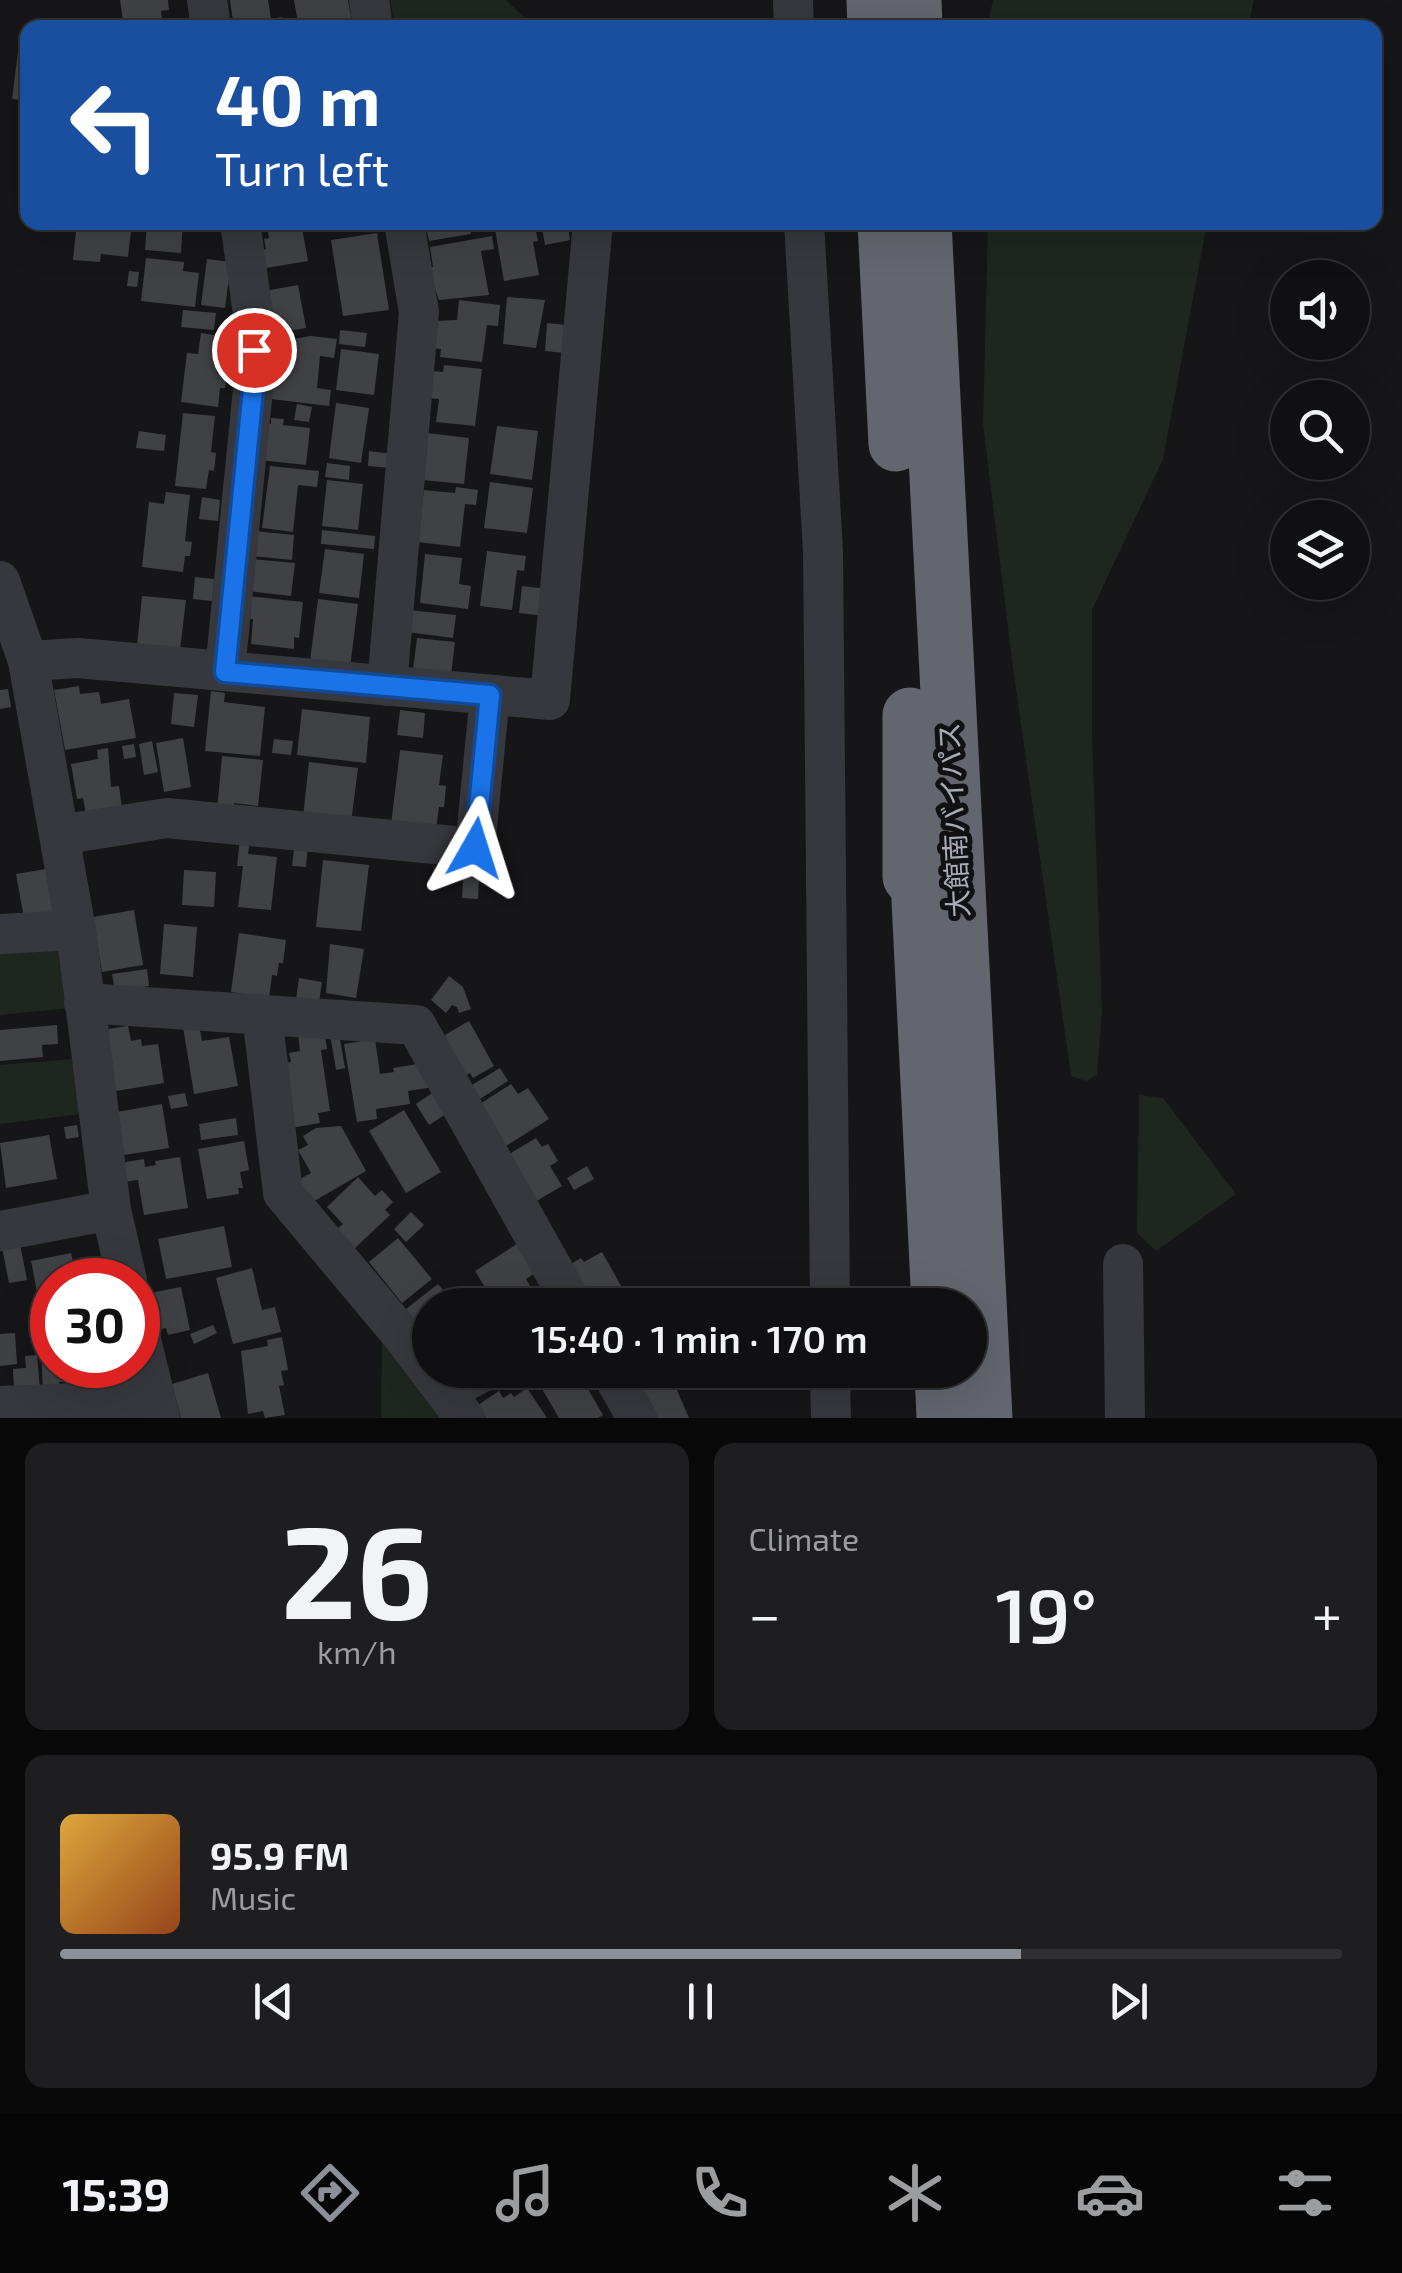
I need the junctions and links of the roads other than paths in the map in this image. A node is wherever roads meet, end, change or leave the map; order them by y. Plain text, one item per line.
1 (241, 230) edge
2 (405, 230) edge
3 (592, 230) edge
4 (804, 230) edge
5 (885, 230) edge
6 (924, 230) edge
7 (0, 581) edge
8 (19, 672) edge
9 (225, 672) junction
10 (387, 686) junction
11 (490, 695) junction
12 (929, 715) junction
13 (60, 835) junction
14 (76, 930) junction
15 (15, 933) edge
16 (84, 1003) junction
17 (262, 1014) junction
18 (111, 1210) junction
19 (0, 1231) edge
20 (122, 1258) edge
21 (1123, 1264) dead end
22 (563, 1288) edge
23 (830, 1288) edge
24 (920, 1288) edge
25 (939, 1288) edge
26 (620, 1388) edge
27 (830, 1388) edge
28 (921, 1388) edge
29 (943, 1388) edge
30 (456, 1405) edge
31 (0, 1406) edge
32 (157, 1409) edge
33 (637, 1418) edge
34 (831, 1418) edge
35 (922, 1418) edge
36 (944, 1418) edge
37 (985, 1418) edge
38 (1023, 1418) edge
39 (1125, 1418) edge

1 - 9 street
2 - 10 street
3 - 11 street
4 - 23 street
5 - 12 highway, 大館南バイパス
6 - 12 highway, 大館南バイパス
7 - 8 street
8 - 9 street
8 - 13 street
9 - 10 street
10 - 11 street
11 - 13 street
12 - 24 highway
12 - 25 highway, 大館南バイパス
12 - 37 highway, 大館南バイパス
12 - 38 highway
13 - 14 street
14 - 15 street
14 - 16 street
16 - 17 street
16 - 18 street
17 - 22 street
17 - 30 street
18 - 19 street
18 - 20 street
21 - 39 street
26 - 33 street
27 - 34 street
28 - 35 highway
29 - 36 highway
31 - 32 street

